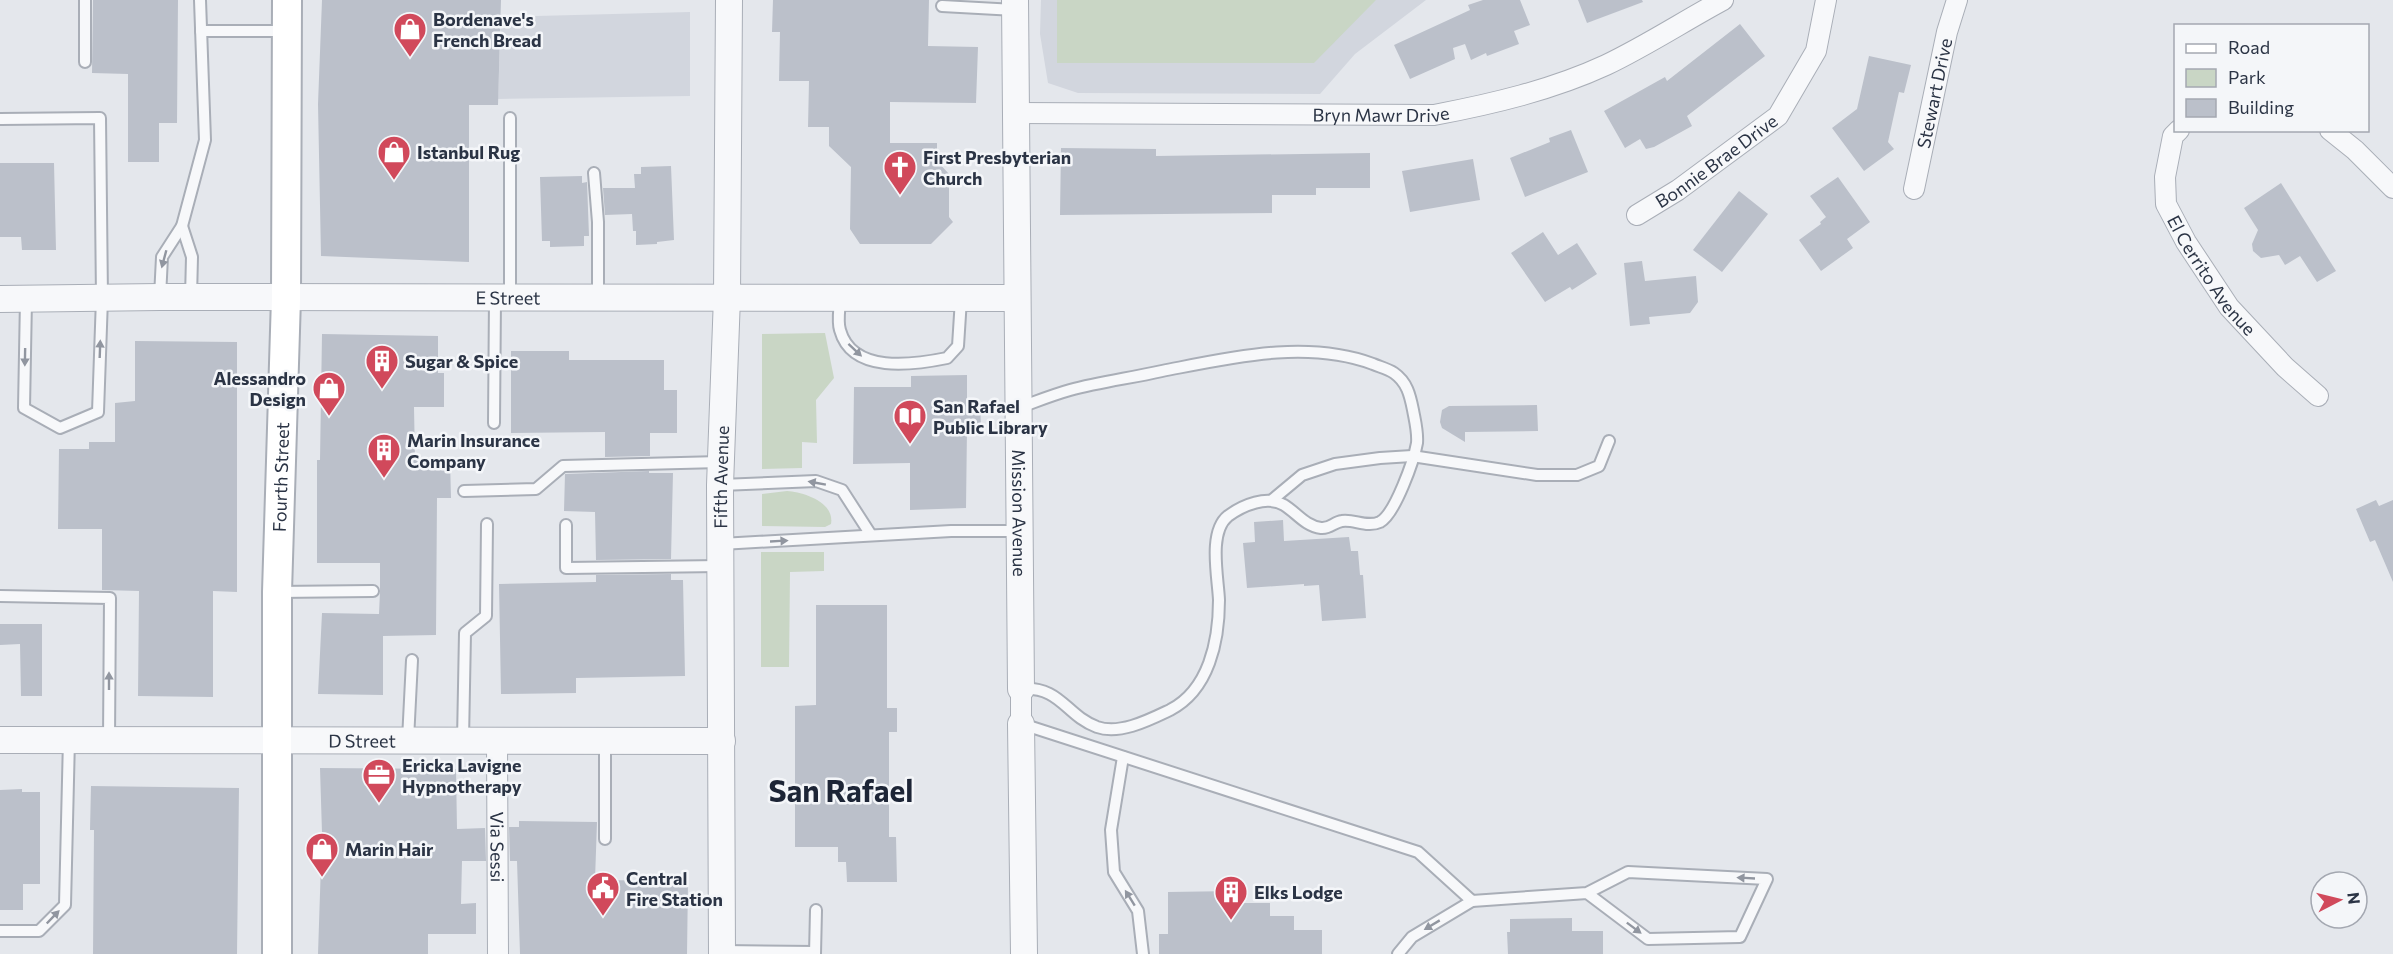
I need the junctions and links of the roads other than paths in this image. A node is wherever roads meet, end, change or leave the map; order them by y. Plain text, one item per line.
1 (85, 0) edge
2 (200, 0) edge
3 (286, 0) edge
4 (729, 0) edge
5 (1723, 0) edge
6 (1826, 0) edge
7 (1957, 0) edge
8 (1015, 5) edge
9 (942, 6) dead end
10 (201, 31) junction
11 (287, 31) junction
12 (85, 62) dead end
13 (1017, 113) junction
14 (510, 118) dead end
15 (0, 119) edge
16 (2177, 132) edge
17 (2332, 132) edge
18 (594, 173) dead end
19 (2393, 188) edge
20 (1914, 189) dead end
21 (1636, 215) dead end
22 (182, 226) junction
23 (160, 297) junction
24 (191, 297) junction
25 (502, 297) junction
26 (598, 297) junction
27 (728, 297) junction
28 (840, 297) junction
29 (102, 298) junction
30 (286, 298) junction
31 (961, 298) junction
32 (1016, 298) junction
33 (0, 299) edge
34 (26, 299) junction
35 (2318, 396) dead end
36 (1017, 408) junction
37 (494, 423) dead end
38 (1609, 441) dead end
39 (1412, 456) junction
40 (721, 473) junction
41 (464, 491) dead end
42 (1272, 500) junction
43 (488, 524) dead end
44 (566, 525) dead end
45 (1019, 531) junction
46 (871, 535) junction
47 (721, 555) junction
48 (373, 591) dead end
49 (277, 592) junction
50 (0, 596) edge
51 (412, 660) dead end
52 (1021, 689) junction
53 (1021, 724) junction
54 (69, 739) junction
55 (109, 739) junction
56 (277, 739) junction
57 (0, 740) edge
58 (605, 740) junction
59 (408, 741) junction
60 (463, 741) junction
61 (497, 741) junction
62 (722, 741) junction
63 (1123, 757) junction
64 (605, 839) dead end
65 (1587, 893) junction
66 (1472, 902) junction
67 (816, 910) dead end
68 (0, 931) edge
69 (722, 953) edge
70 (815, 953) edge
71 (277, 954) edge
72 (498, 954) edge
73 (1024, 954) edge
74 (1143, 954) edge
75 (1398, 954) edge

1 - 12 lane
2 - 10 lane
3 - 11 main road, Fourth Street
4 - 27 street, Fifth Avenue
5 - 13 street, Bryn Mawr Drive
6 - 21 street, Bonnie Brae Drive
7 - 20 street, Stewart Drive
8 - 9 lane
8 - 13 street, Mission Avenue
10 - 11 lane
10 - 22 lane
11 - 30 main road, Fourth Street
13 - 32 street, Mission Avenue
14 - 25 lane
15 - 29 lane
16 - 35 street, El Cerrito Avenue
17 - 19 street
18 - 26 lane
22 -> 23 lane
22 - 24 lane
23 - 24 street, E Street
23 - 29 street, E Street
24 - 30 street, E Street
25 - 26 street, E Street
25 - 30 street, E Street
25 - 37 lane
26 - 27 street, E Street
27 - 28 street, E Street
27 - 40 street, Fifth Avenue
28 - 31 street, E Street
28 -> 31 lane
29 - 34 street, E Street
34 -> 29 lane
30 - 49 main road, Fourth Street
31 - 32 street, E Street
32 - 36 street, Mission Avenue
33 - 34 street, E Street
36 - 39 lane
36 - 45 street, Mission Avenue
38 - 39 lane
39 - 42 lane
39 - 42 lane
40 - 41 lane
46 -> 40 lane
40 - 47 street, Fifth Avenue
42 - 52 lane
43 - 60 lane
44 - 47 lane
45 - 46 lane
45 - 52 street, Mission Avenue
47 -> 46 lane
47 - 62 street, Fifth Avenue
48 - 49 lane
49 - 56 main road, Fourth Street
55 -> 50 lane
51 - 59 lane
52 - 53 street, Mission Avenue
53 - 63 lane
53 - 73 street, Mission Avenue
54 - 55 street, D Street
54 - 57 street, D Street
68 -> 54 lane
55 - 56 street, D Street
56 - 59 street, D Street
56 - 71 main road, Fourth Street
58 - 61 street, D Street
58 - 62 street, D Street
58 - 64 lane
59 - 60 street, D Street
60 - 61 street, D Street
61 - 72 street, Via Sessi
62 - 69 street, Fifth Avenue
63 - 66 lane
74 -> 63 lane
65 -> 65 lane
65 - 66 lane
66 -> 75 lane
67 - 70 lane
69 - 70 lane

